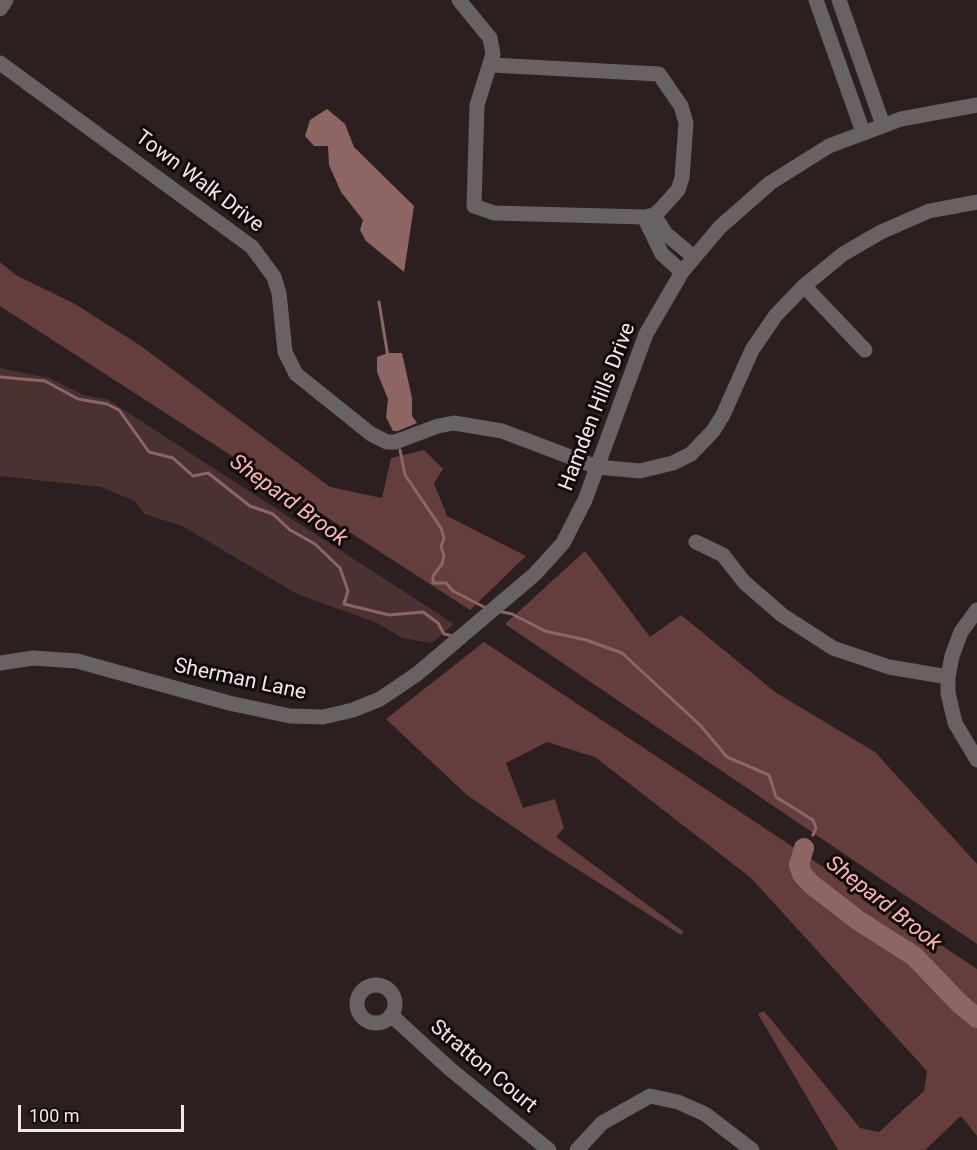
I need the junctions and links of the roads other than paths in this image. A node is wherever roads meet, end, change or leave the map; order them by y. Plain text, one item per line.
1 (6, 0) edge
2 (459, 0) edge
3 (816, 0) edge
4 (839, 0) edge
5 (0, 9) edge
6 (0, 63) edge
7 (492, 65) junction
8 (977, 105) edge
9 (883, 124) junction
10 (863, 132) junction
11 (977, 202) edge
12 (649, 216) junction
13 (694, 257) junction
14 (682, 272) junction
15 (804, 286) junction
16 (865, 350) dead end
17 (597, 467) junction
18 (696, 542) dead end
19 (535, 574) joint
20 (977, 610) edge
21 (0, 663) edge
22 (948, 676) junction
23 (977, 760) edge
24 (391, 1016) dead end
25 (549, 1150) edge
26 (577, 1150) edge
27 (752, 1150) edge

1 - 5 street
2 - 7 street
3 - 10 street
4 - 9 street
6 - 17 street, Town Walk Drive
7 - 12 street
7 - 12 street
8 - 9 street, Hamden Hills Drive
9 - 10 street, Hamden Hills Drive
10 - 13 street, Hamden Hills Drive
11 - 15 street, Town Walk Drive
12 - 13 street
12 - 14 street
13 - 14 street, Hamden Hills Drive
14 - 17 street, Hamden Hills Drive
15 - 16 street
15 - 17 street, Town Walk Drive
17 - 19 street, Hamden Hills Drive
18 - 22 street
19 - 21 street, Sherman Lane
20 - 22 street
22 - 23 street
24 - 25 street, Stratton Court
26 - 27 street

